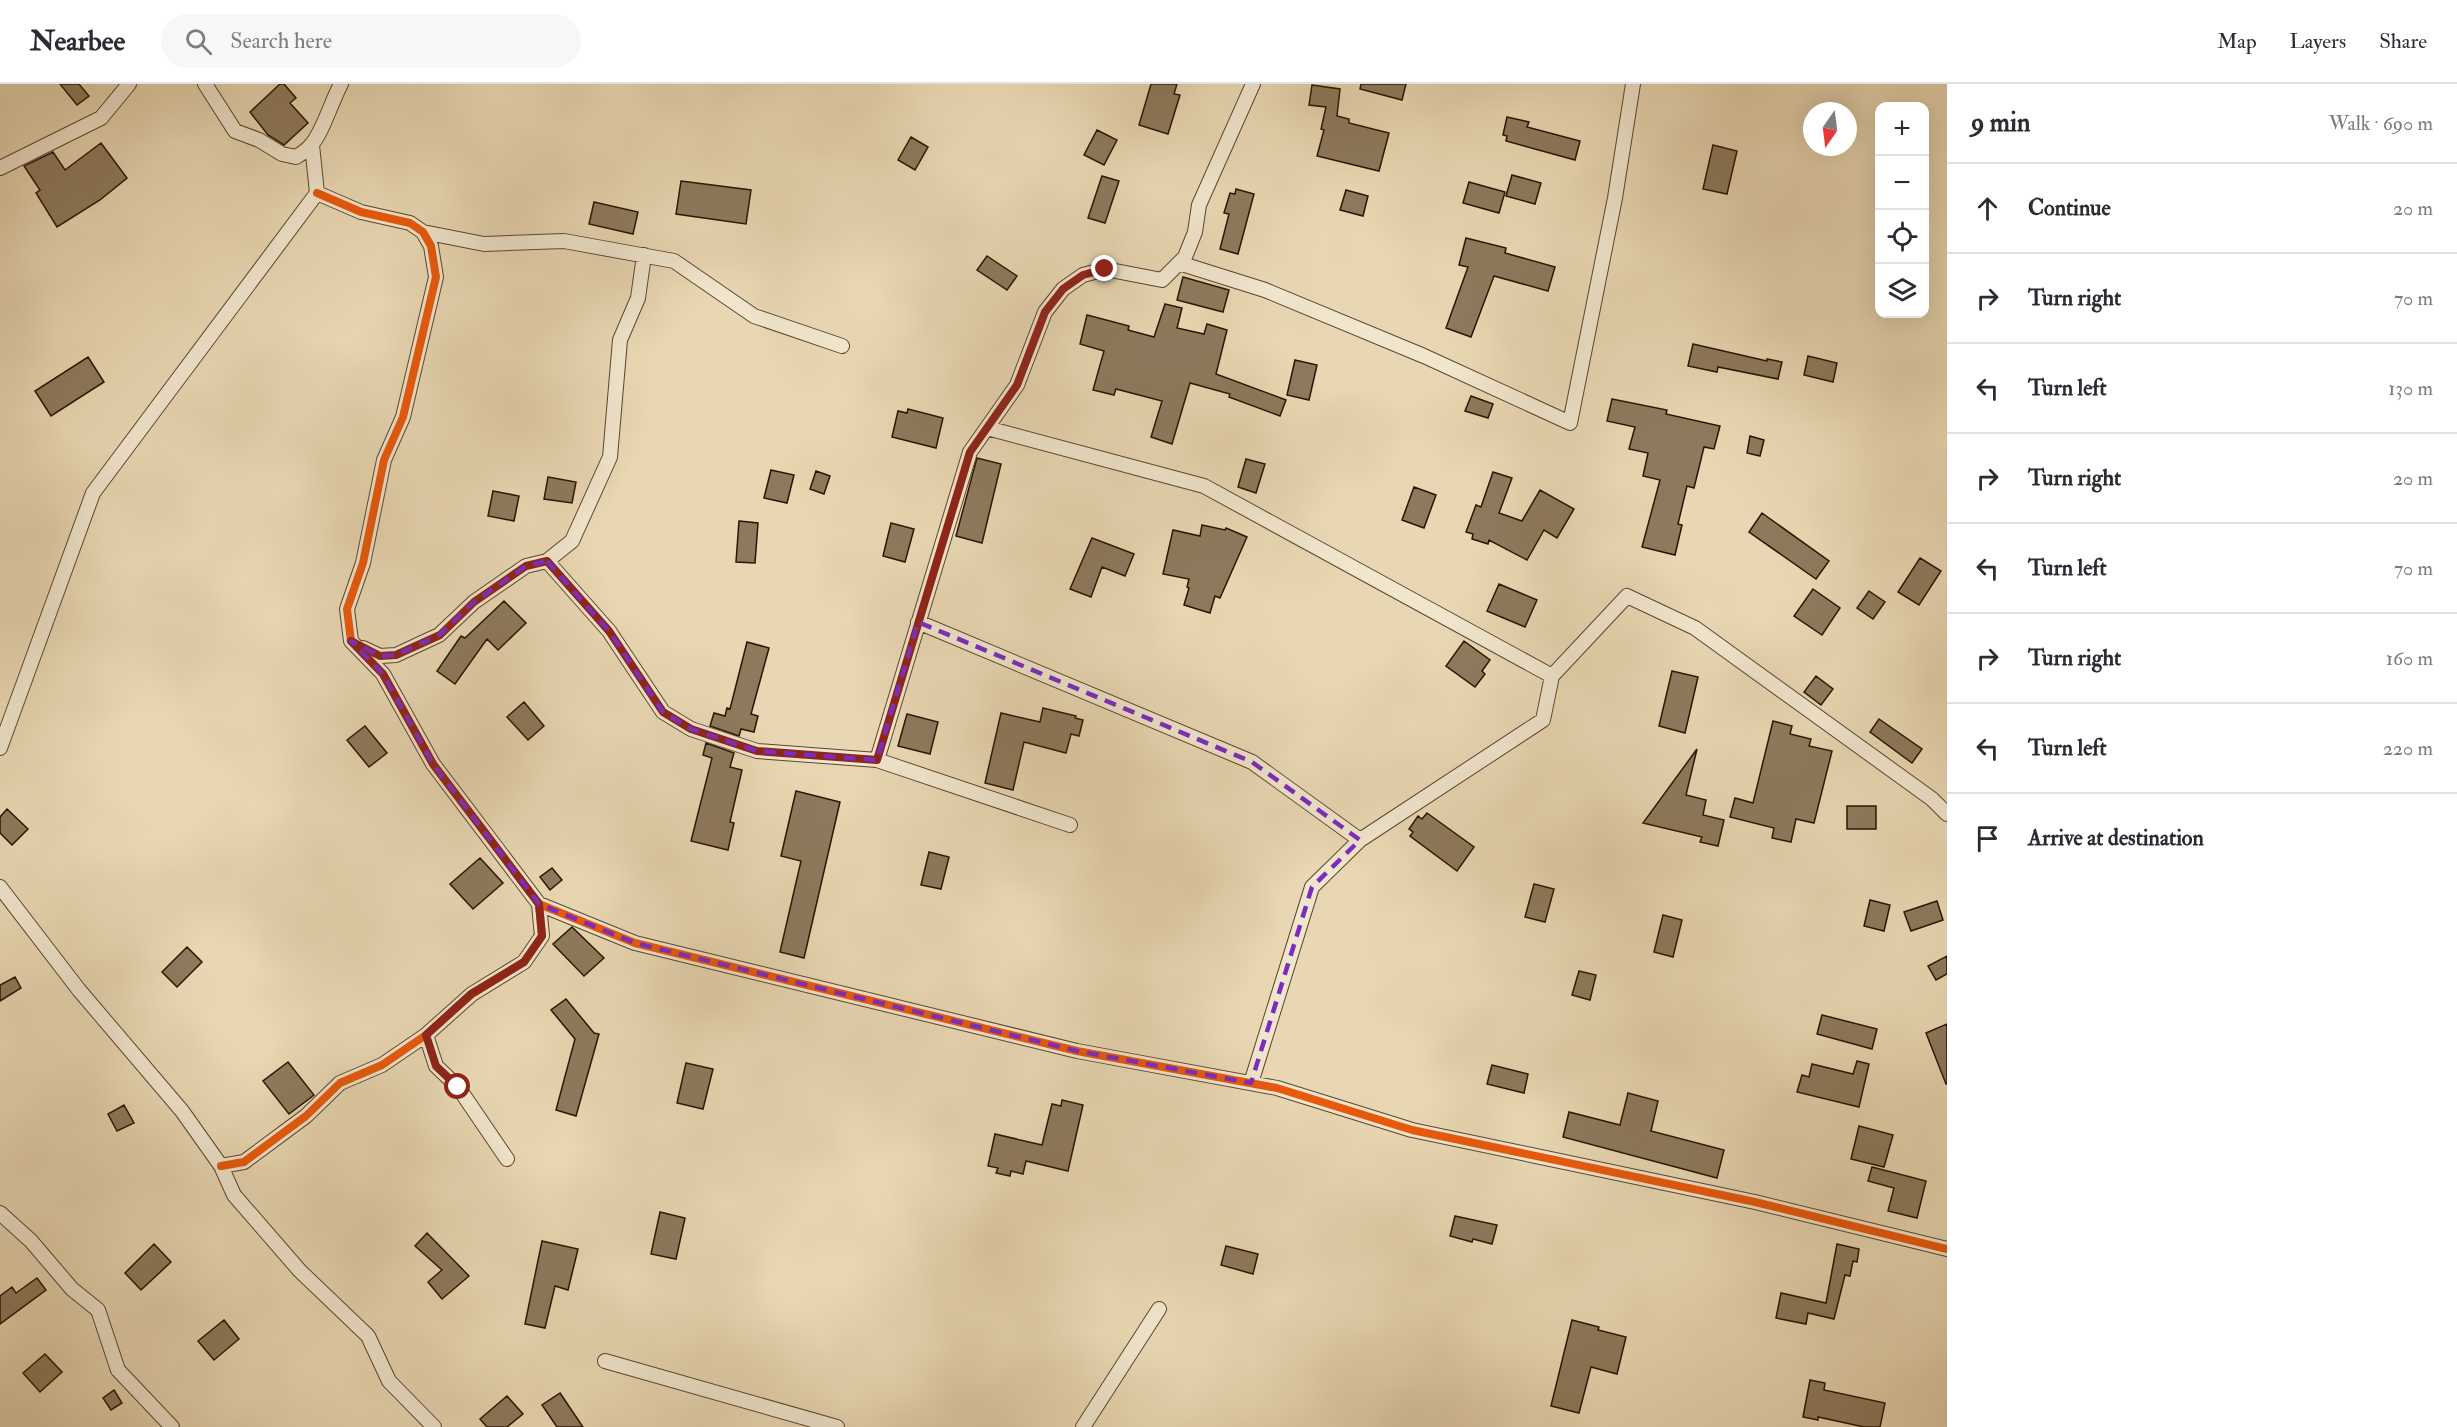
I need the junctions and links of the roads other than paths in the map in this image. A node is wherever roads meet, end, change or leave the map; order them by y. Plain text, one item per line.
1 (129, 84) edge
2 (205, 84) edge
3 (341, 84) edge
4 (1253, 84) edge
5 (1633, 84) edge
6 (312, 145) junction
7 (0, 168) edge
8 (317, 193) junction
9 (423, 232) junction
10 (644, 255) junction
11 (1179, 263) junction
12 (843, 346) dead end
13 (987, 428) junction
14 (547, 561) junction
15 (918, 622) junction
16 (351, 641) junction
17 (1552, 676) junction
18 (0, 748) edge
19 (877, 760) junction
20 (1947, 814) edge
21 (1070, 825) dead end
22 (1360, 840) junction
23 (0, 887) edge
24 (539, 904) junction
25 (426, 1035) junction
26 (1251, 1083) junction
27 (507, 1159) dead end
28 (221, 1166) junction
29 (0, 1213) edge
30 (1947, 1249) edge
31 (1160, 1309) dead end
32 (605, 1361) dead end
33 (172, 1427) edge
34 (434, 1427) edge
35 (837, 1427) edge
36 (1083, 1427) edge

1 - 7 street
2 - 6 street
3 - 6 street
4 - 11 street
5 - 11 street
6 - 8 street
8 - 9 street
8 - 18 street
9 - 10 street
9 - 16 street
10 - 12 street
10 - 14 street
11 - 13 street
13 - 15 street
13 - 17 street
14 - 16 street
14 - 19 street
15 - 19 street
15 - 22 street
16 - 24 street
17 - 20 street
17 - 22 street
19 - 21 street
22 - 26 street
23 - 28 street
24 - 25 street
24 - 26 street
25 - 27 street
25 - 28 street
26 - 30 street
28 - 34 street
29 - 33 street
31 - 36 street
32 - 35 street

